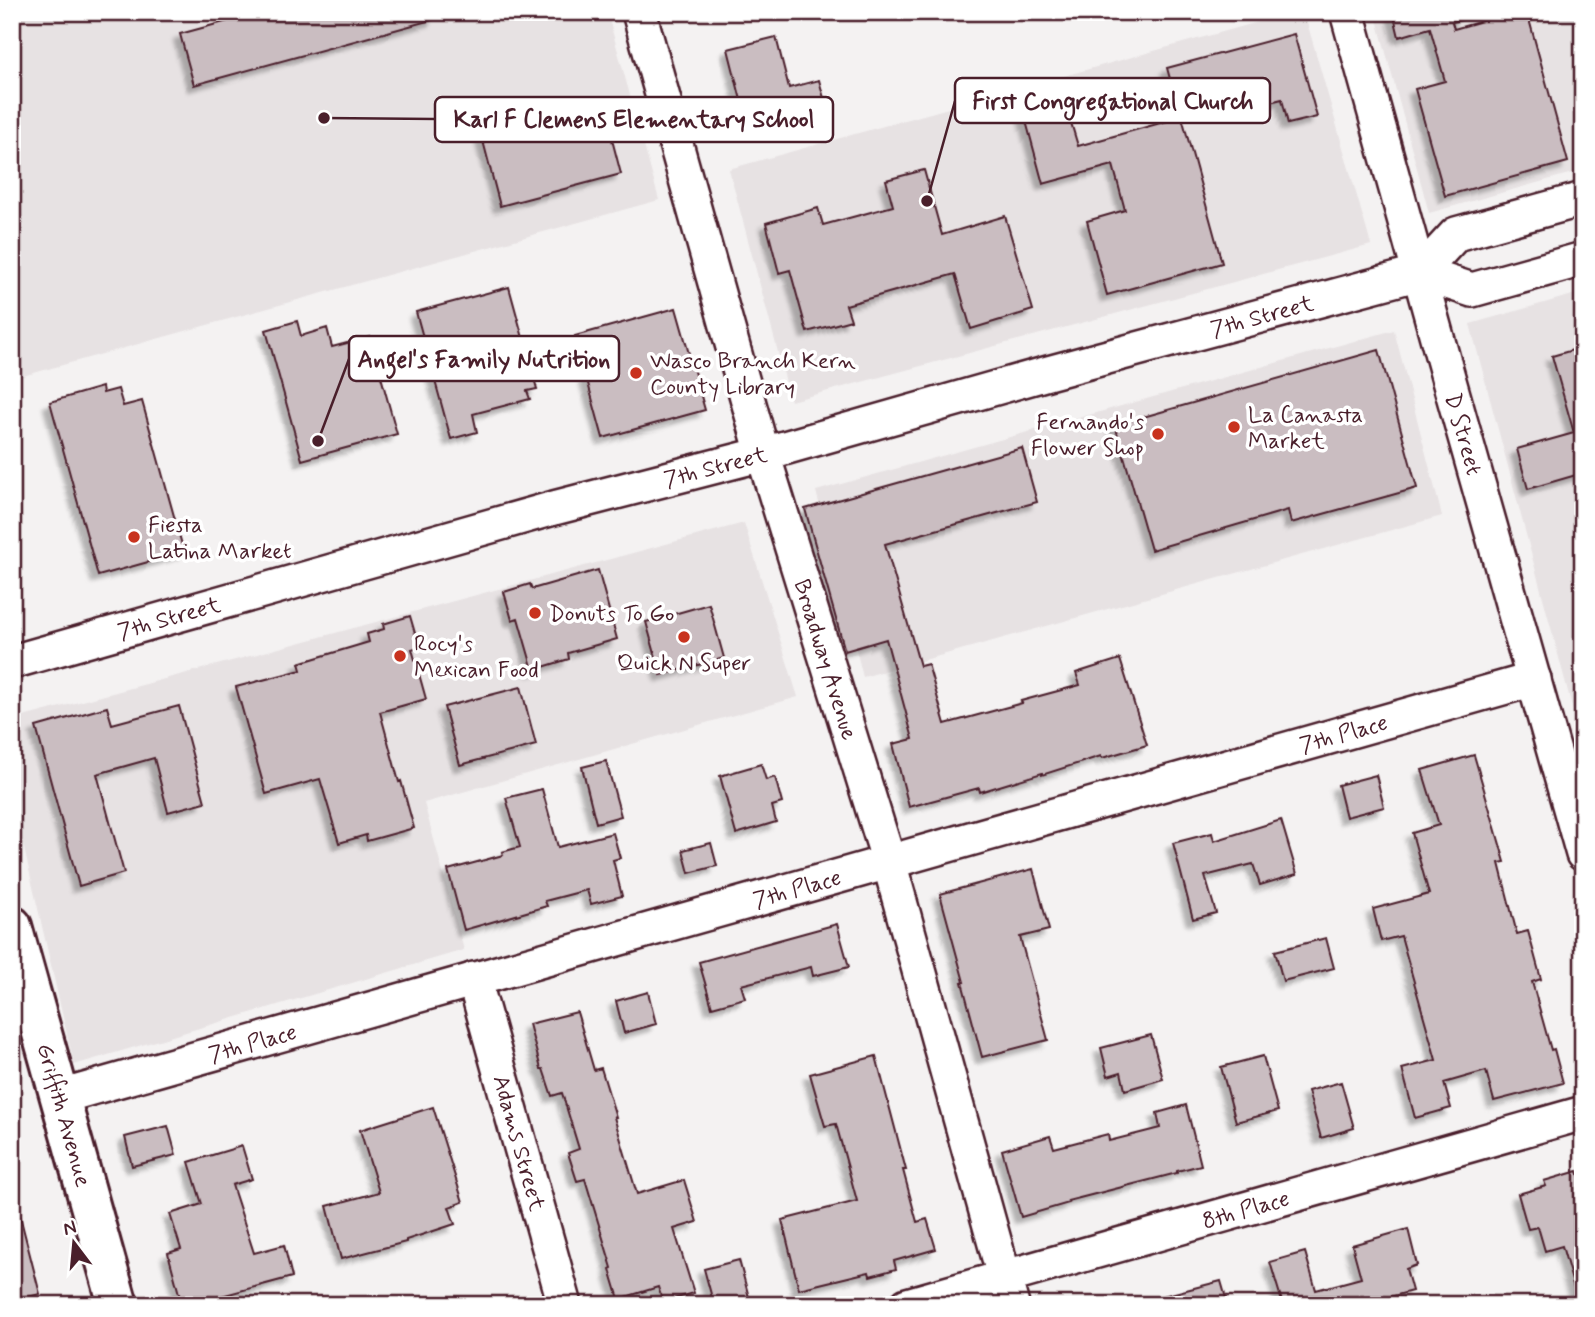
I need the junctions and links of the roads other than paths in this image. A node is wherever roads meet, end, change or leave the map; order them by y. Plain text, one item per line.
1 (639, 12) edge
2 (1348, 12) edge
3 (1583, 199) edge
4 (1583, 259) edge
5 (1420, 273) junction
6 (763, 454) junction
7 (12, 662) edge
8 (1534, 679) junction
9 (1583, 854) edge
10 (889, 862) junction
11 (12, 926) edge
12 (474, 979) junction
13 (60, 1097) junction
14 (1583, 1113) edge
15 (1009, 1291) edge
16 (118, 1305) edge
17 (565, 1305) edge
18 (907, 1305) edge

1 - 6 street, Broadway Avenue
2 - 5 street, D Street
3 - 5 street
4 - 5 street
5 - 6 street, 7th Street
5 - 8 street, D Street
6 - 7 street, 7th Street
6 - 10 street, Broadway Avenue
8 - 9 street, D Street
8 - 10 street, 7th Place
10 - 12 street, 7th Place
10 - 15 street, Broadway Avenue
11 - 13 main road, Griffith Avenue
12 - 13 street, 7th Place
12 - 17 street, Adams Street
13 - 16 main road, Griffith Avenue
14 - 15 street, 8th Place
15 - 18 street, 8th Place

